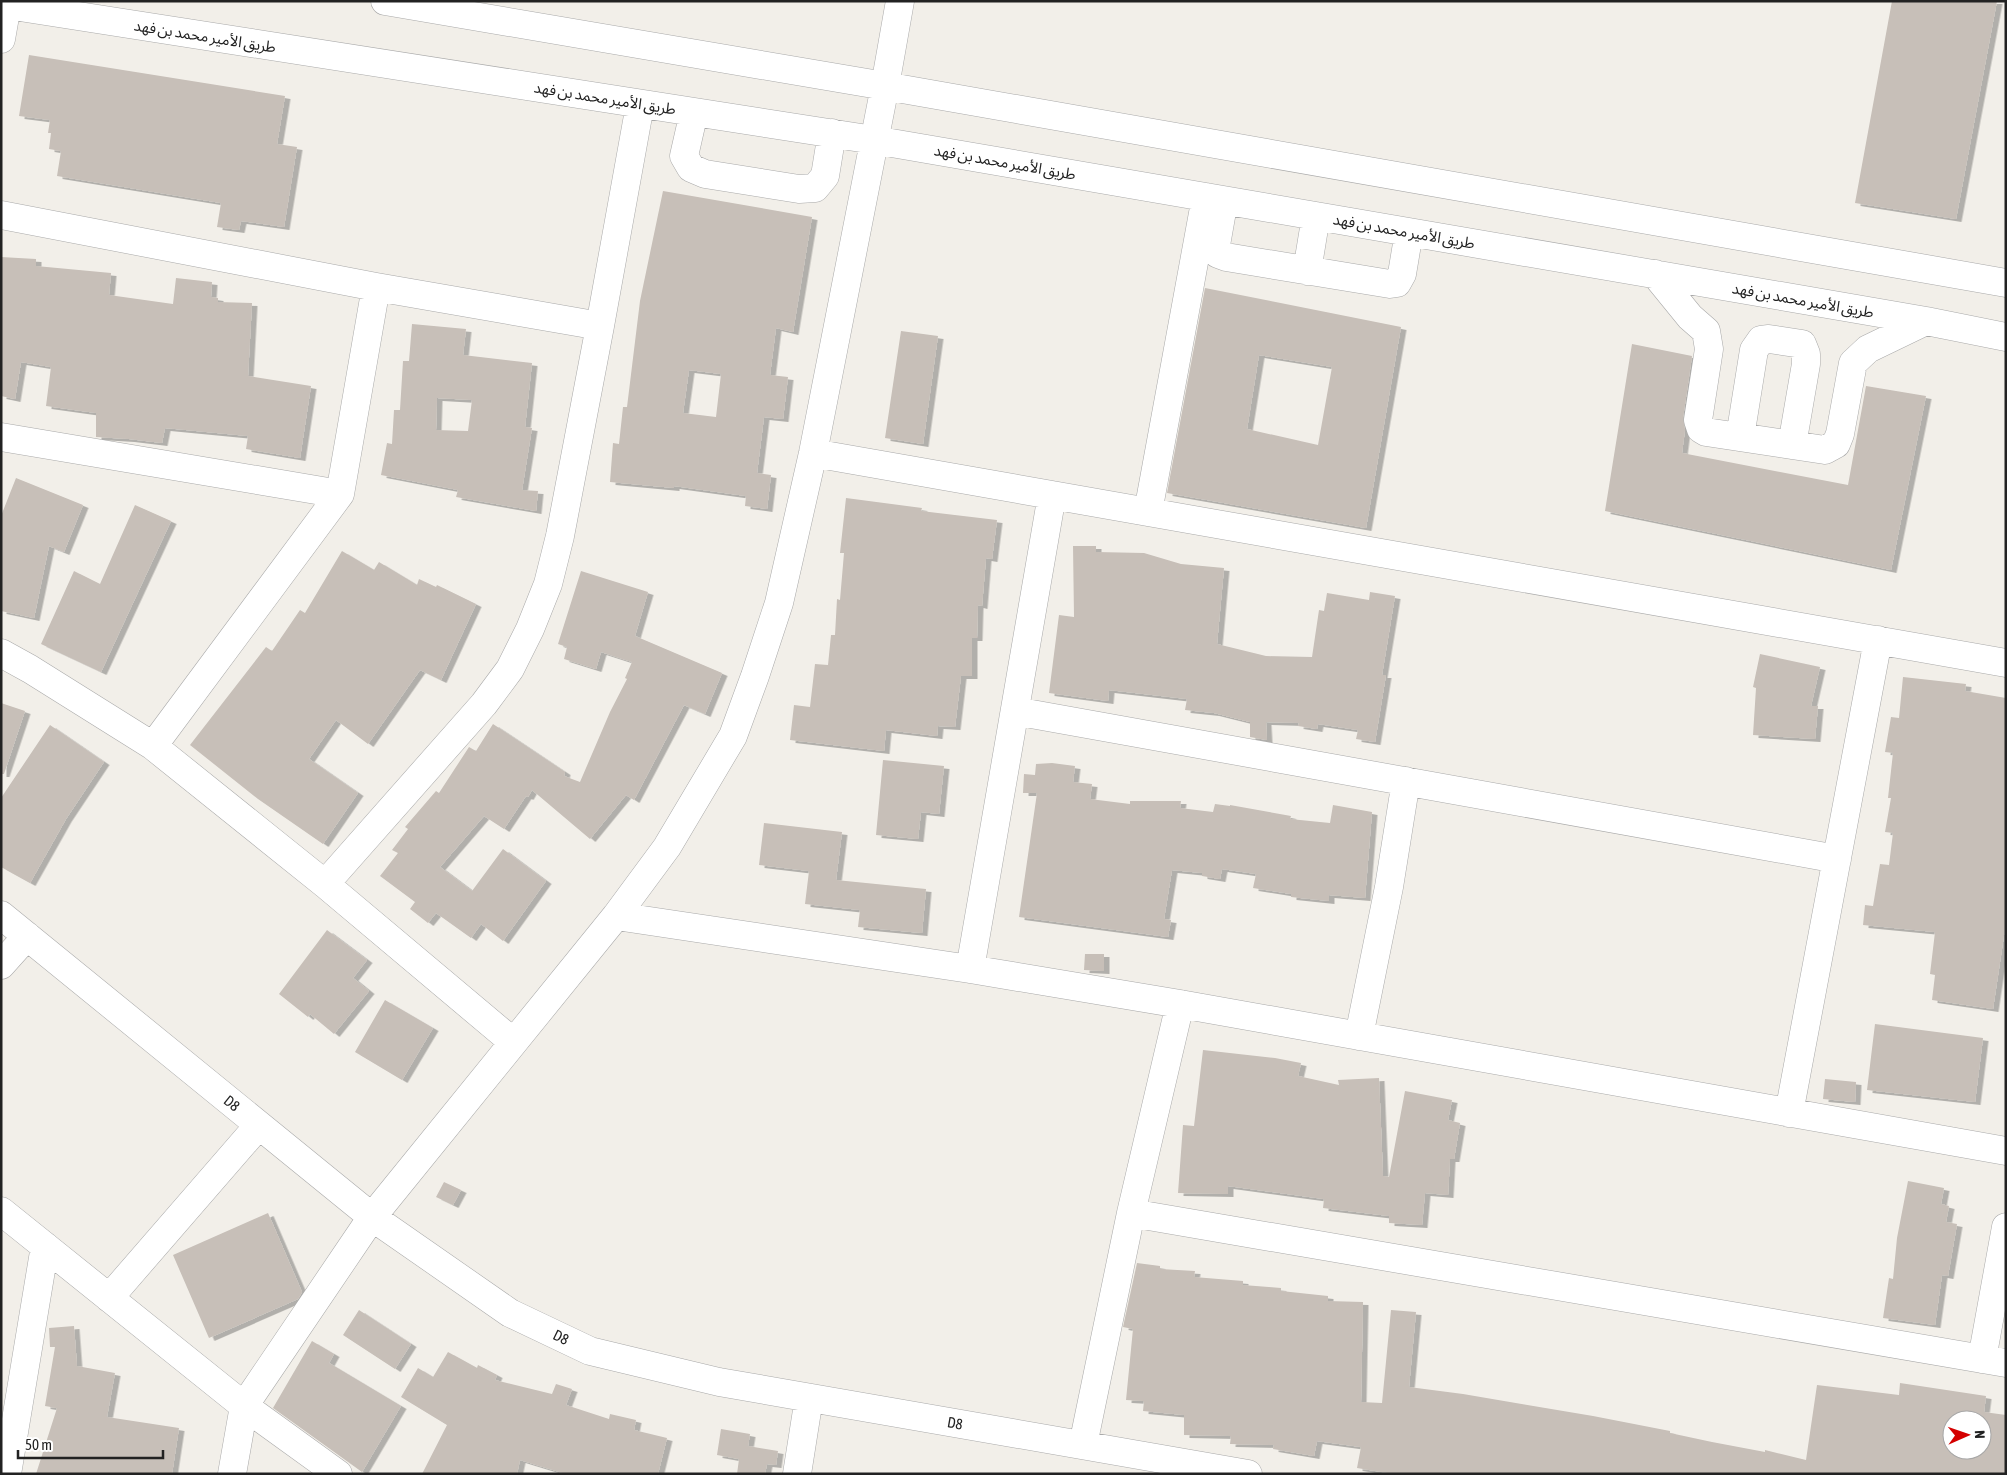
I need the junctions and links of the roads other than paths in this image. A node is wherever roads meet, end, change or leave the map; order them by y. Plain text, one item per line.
1 (385, 1) edge
2 (900, 1) edge
3 (4, 5) edge
4 (473, 9) edge
5 (1, 39) edge
6 (885, 86) junction
7 (640, 104) junction
8 (694, 112) junction
9 (832, 134) junction
10 (874, 140) junction
11 (1215, 199) junction
12 (1, 215) edge
13 (1316, 216) junction
14 (1409, 232) junction
15 (1307, 271) junction
16 (1655, 274) junction
17 (2006, 283) edge
18 (376, 287) junction
19 (1926, 321) junction
20 (600, 326) junction
21 (2006, 337) edge
22 (1, 437) edge
23 (1740, 437) junction
24 (1792, 445) junction
25 (813, 453) junction
26 (340, 494) junction
27 (1052, 495) junction
28 (1148, 512) junction
29 (1878, 640) junction
30 (1, 654) edge
31 (2006, 663) edge
32 (1015, 711) junction
33 (153, 746) junction
34 (1406, 781) junction
35 (1837, 859) junction
36 (325, 884) junction
37 (1, 915) edge
38 (616, 916) junction
39 (27, 936) junction
40 (1, 965) edge
41 (970, 969) junction
42 (1180, 1004) junction
43 (1359, 1036) junction
44 (513, 1042) junction
45 (1790, 1113) junction
46 (259, 1125) junction
47 (2006, 1151) edge
48 (1, 1211) edge
49 (1131, 1214) junction
50 (372, 1217) junction
51 (2006, 1227) edge
52 (45, 1246) junction
53 (109, 1298) junction
54 (1994, 1361) edge
55 (809, 1398) junction
56 (244, 1406) junction
57 (1083, 1445) junction
58 (1159, 1466) edge
59 (7, 1474) edge
60 (232, 1474) edge
61 (338, 1474) edge
62 (797, 1474) edge
63 (1248, 1474) edge

1 - 4 street
2 - 6 street
3 - 5 street
3 - 7 street, طريق الأمير محمد بن فهد
4 - 6 street
6 - 10 street
6 - 17 street
7 - 8 street, طريق الأمير محمد بن فهد
7 - 20 street
8 - 9 street, طريق الأمير محمد بن فهد
8 - 9 street
9 - 10 street, طريق الأمير محمد بن فهد
10 - 11 street, طريق الأمير محمد بن فهد
10 - 25 street
11 - 13 street, طريق الأمير محمد بن فهد
11 - 15 street
11 - 28 street
12 - 18 street
13 - 14 street, طريق الأمير محمد بن فهد
13 - 15 street
14 - 15 street
14 - 16 street, طريق الأمير محمد بن فهد
16 - 19 street, طريق الأمير محمد بن فهد
16 - 23 street
18 - 20 street
18 - 26 street
19 - 21 street, طريق الأمير محمد بن فهد
19 - 24 street
20 - 36 street
22 - 26 street
23 - 24 street
23 - 24 street
25 - 27 street
25 - 38 street
26 - 33 street
27 - 28 street
27 - 32 street
28 - 29 street
29 - 31 street
29 - 35 street
30 - 33 street
32 - 34 street
32 - 41 street
33 - 36 street
34 - 35 street
34 - 43 street
35 - 45 street
36 - 44 street
37 - 39 street, D8
38 - 41 street
38 - 44 street
39 - 40 street
39 - 46 street, D8
41 - 42 street
42 - 43 street
42 - 49 street
43 - 45 street
44 - 50 street
45 - 47 street
46 - 50 street, D8
46 - 53 street
48 - 52 street
49 - 54 street
49 - 57 street
50 - 55 street, D8
50 - 56 street
51 - 54 street
52 - 53 street
52 - 59 street
53 - 56 street
55 - 57 street, D8
55 - 62 street
56 - 60 street
56 - 61 street
57 - 58 street, D8
58 - 63 street, D8

